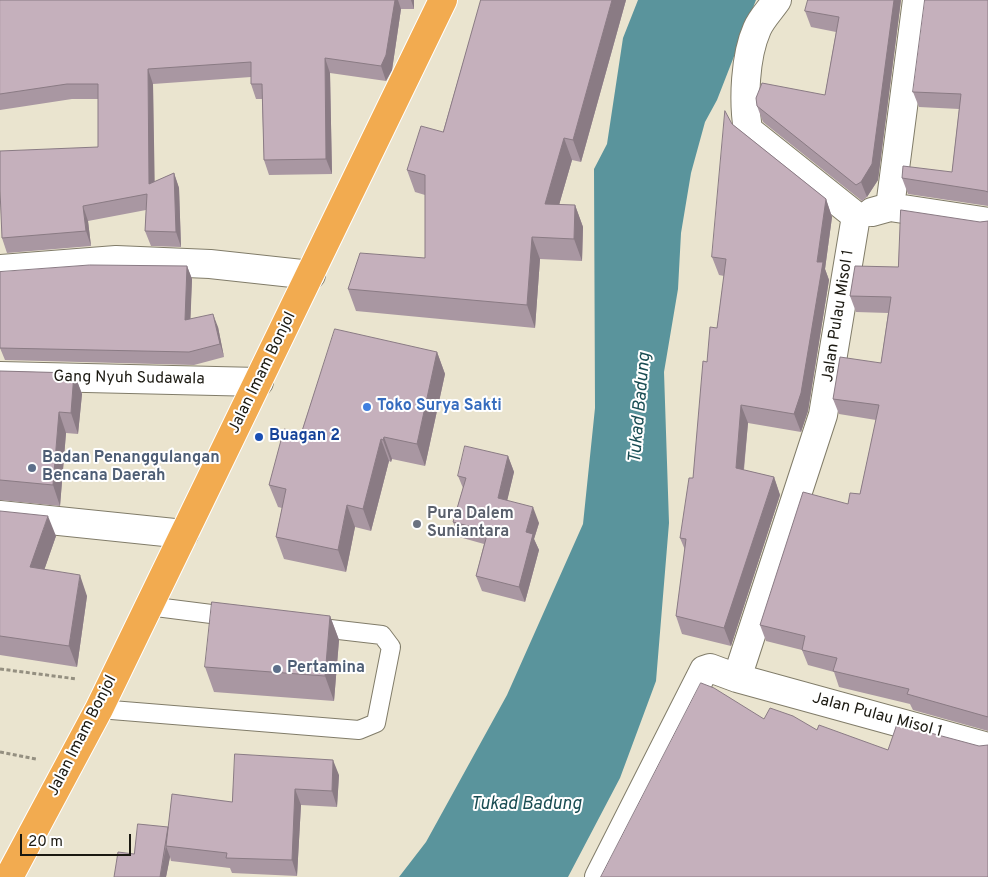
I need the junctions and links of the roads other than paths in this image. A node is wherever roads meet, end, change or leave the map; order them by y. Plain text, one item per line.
1 (443, 0) edge
2 (777, 0) edge
3 (917, 0) edge
4 (890, 207) junction
5 (856, 216) junction
6 (988, 222) edge
7 (0, 269) edge
8 (311, 274) junction
9 (0, 376) edge
10 (258, 382) junction
11 (0, 515) edge
12 (184, 534) junction
13 (148, 606) junction
14 (255, 619) edge
15 (294, 624) edge
16 (738, 678) junction
17 (99, 709) junction
18 (988, 747) edge
19 (9, 877) edge
20 (599, 877) edge

1 - 8 highway, Jalan Imam Bonjol
2 - 5 street
3 - 4 street
4 - 5 street
4 - 6 street
5 - 16 street, Jalan Pulau Misol 1
7 - 8 street
8 - 10 highway, Jalan Imam Bonjol
9 - 10 street, Gang Nyuh Sudawala
10 - 12 highway, Jalan Imam Bonjol
11 - 12 street
12 - 13 highway, Jalan Imam Bonjol
13 - 14 lane
13 - 17 highway, Jalan Imam Bonjol
15 - 17 lane
16 - 18 street, Jalan Pulau Misol 1
16 - 20 street, Jalan Pulau Misol 1
17 - 19 highway, Jalan Imam Bonjol

